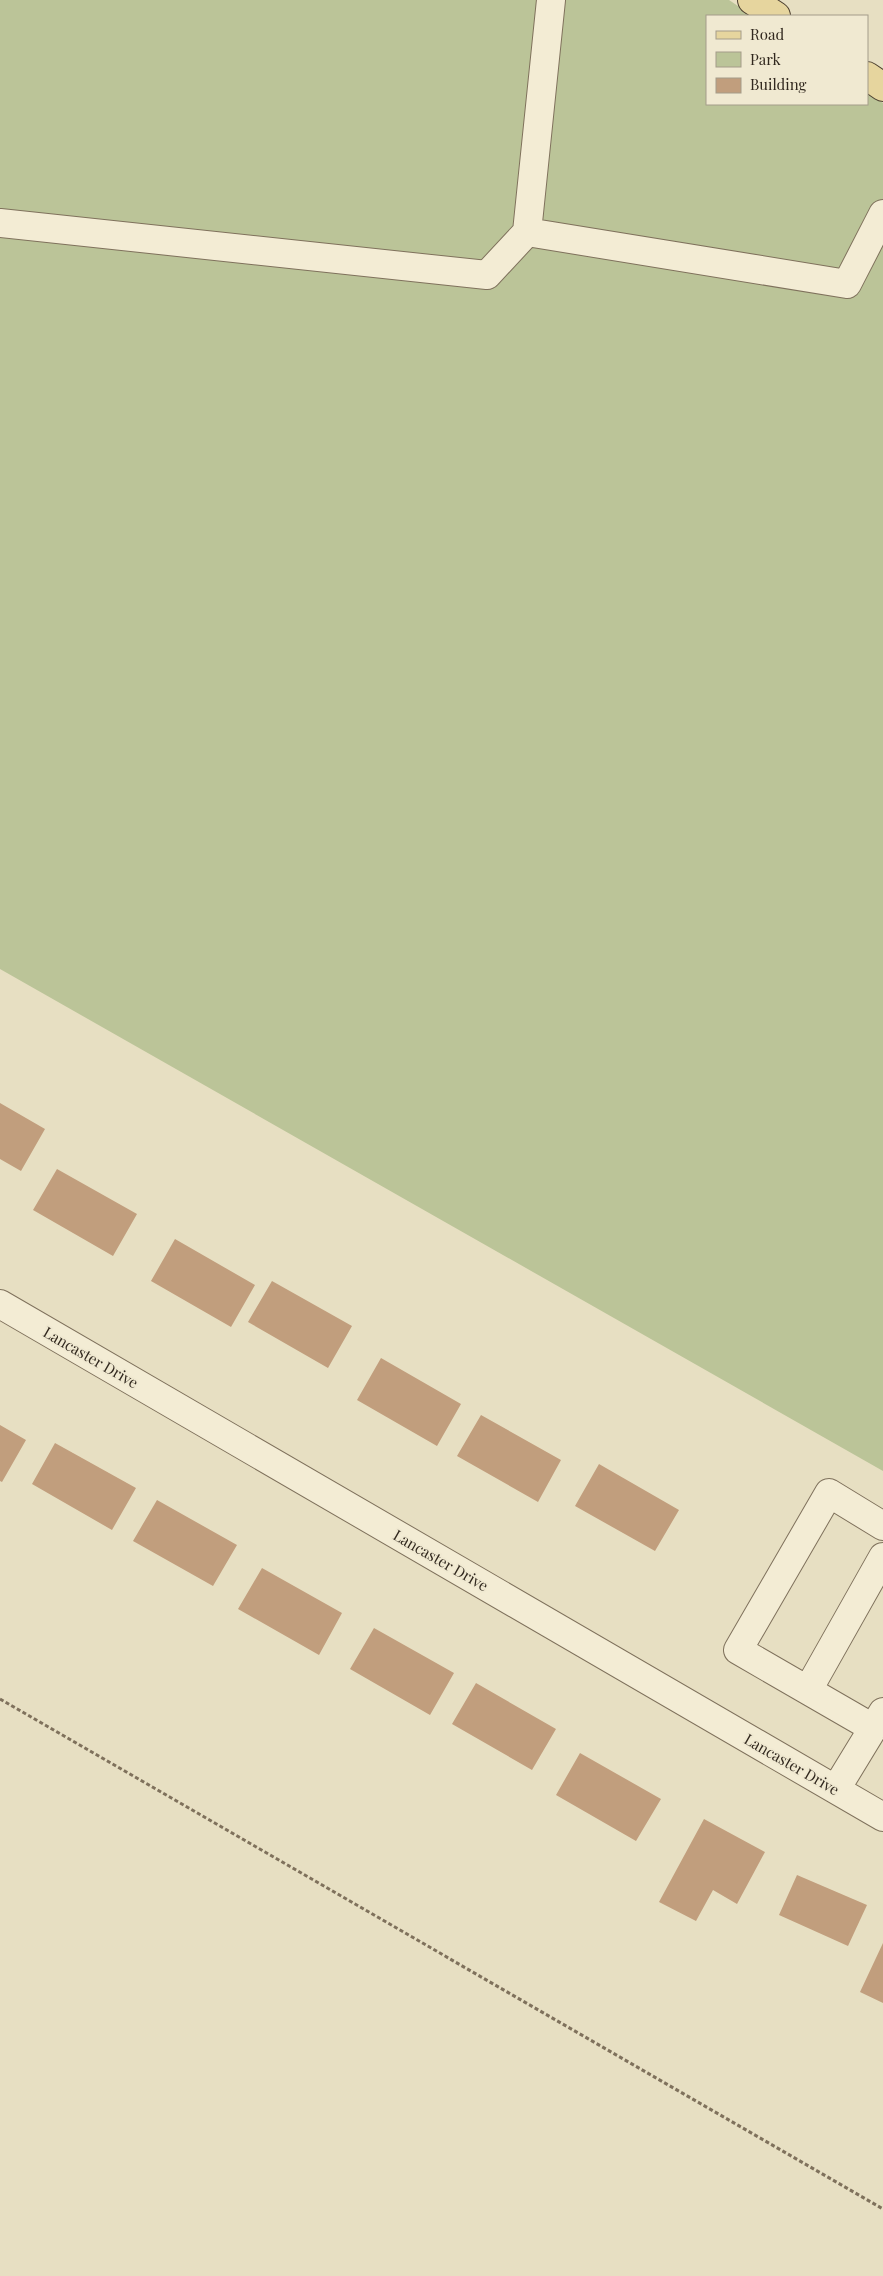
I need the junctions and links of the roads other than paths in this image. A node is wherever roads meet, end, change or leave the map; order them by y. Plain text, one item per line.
1 (551, 0) edge
2 (752, 0) edge
3 (774, 15) edge
4 (868, 77) edge
5 (883, 87) edge
6 (883, 214) edge
7 (0, 223) edge
8 (528, 232) junction
9 (0, 1304) edge
10 (883, 1526) edge
11 (883, 1557) edge
12 (808, 1690) junction
13 (878, 1720) edge
14 (836, 1789) junction
15 (883, 1817) edge

1 - 8 street
2 - 3 main road
4 - 5 main road
6 - 8 street
7 - 8 street
9 - 14 street, Lancaster Drive
10 - 12 street
11 - 12 street
12 - 13 street
13 - 14 street
14 - 15 street, Lancaster Drive

